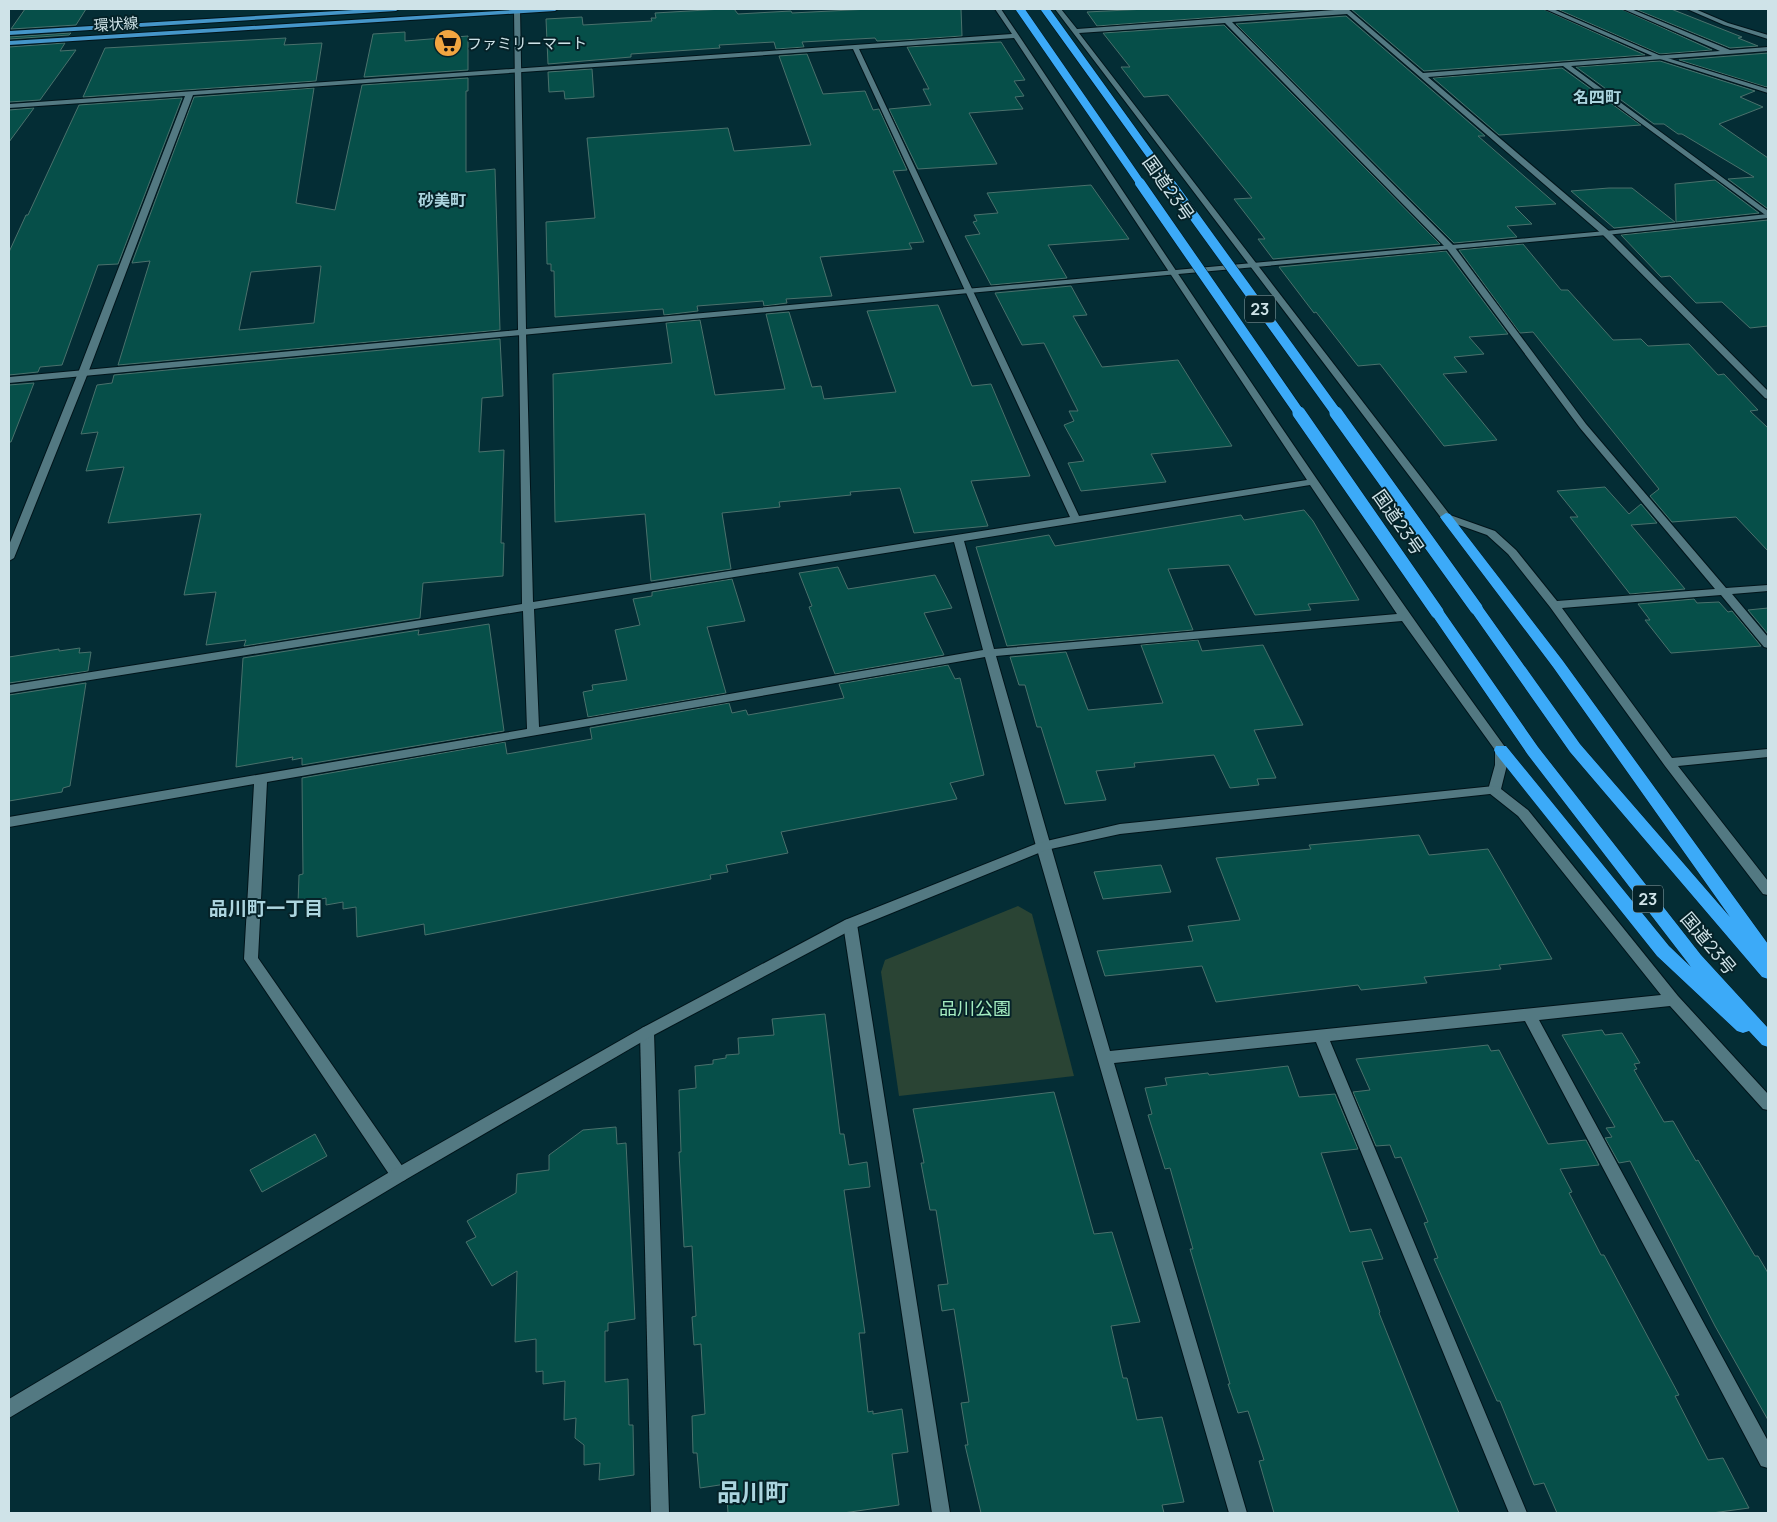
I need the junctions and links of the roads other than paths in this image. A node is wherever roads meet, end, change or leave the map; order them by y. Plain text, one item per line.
1 (396, 9) edge
2 (555, 9) edge
3 (998, 9) edge
4 (1020, 9) edge
5 (1045, 9) edge
6 (1058, 9) edge
7 (1548, 9) edge
8 (1626, 9) edge
9 (1690, 9) edge
10 (517, 10) edge
11 (1347, 11) edge
12 (1227, 21) junction
13 (1076, 31) junction
14 (9, 33) edge
15 (1016, 36) junction
16 (1768, 37) edge
17 (9, 43) edge
18 (855, 47) junction
19 (1768, 49) edge
20 (1729, 52) junction
21 (1660, 57) junction
22 (1564, 64) junction
23 (517, 70) junction
24 (1422, 75) junction
25 (1768, 91) edge
26 (190, 93) junction
27 (9, 106) edge
28 (1768, 216) edge
29 (1606, 233) junction
30 (1450, 247) junction
31 (1254, 265) junction
32 (1174, 271) junction
33 (969, 290) junction
34 (522, 332) junction
35 (82, 373) junction
36 (9, 380) edge
37 (1768, 396) edge
38 (1313, 482) junction
39 (1446, 517) junction
40 (1076, 520) junction
41 (958, 539) junction
42 (9, 558) edge
43 (1768, 588) edge
44 (1724, 592) junction
45 (1554, 605) junction
46 (528, 606) junction
47 (1406, 618) junction
48 (1768, 644) edge
49 (989, 653) junction
50 (9, 689) edge
51 (533, 732) junction
52 (1501, 750) junction
53 (1768, 753) edge
54 (1669, 763) junction
55 (261, 779) junction
56 (1494, 790) junction
57 (9, 822) edge
58 (1043, 846) junction
59 (1768, 890) edge
60 (850, 924) junction
61 (1768, 957) edge
62 (1768, 972) edge
63 (1673, 1000) junction
64 (1529, 1015) junction
65 (647, 1032) junction
66 (1320, 1036) junction
67 (1768, 1040) edge
68 (1768, 1049) edge
69 (1105, 1058) junction
70 (1768, 1104) edge
71 (399, 1175) junction
72 (9, 1409) edge
73 (1768, 1459) edge
74 (660, 1513) edge
75 (940, 1513) edge
76 (1238, 1513) edge
77 (1518, 1513) edge

1 - 14 main road, 環状線
2 - 10 main road, 環状線
3 - 15 street
4 - 67 highway, 国道23号 / 23, bridge
5 - 62 highway, 国道23号 / 23, bridge
6 - 13 street
7 - 21 street
8 - 20 street
9 - 16 street
10 - 17 main road, 環状線
10 - 23 street
11 - 12 street
11 - 24 street
12 - 13 street
12 - 30 street
13 - 31 street
15 - 18 street
15 - 32 street
18 - 23 street
18 - 33 street
19 - 20 street
20 - 21 street
21 - 22 street
21 - 25 street
22 - 24 street
22 - 28 street
23 - 26 street
23 - 34 street
24 - 29 street
26 - 27 street
26 - 35 street
28 - 29 street
29 - 30 street
29 - 37 street
30 - 31 street
30 - 44 street
31 - 32 street
31 - 39 street
32 - 33 street
32 - 38 street
33 - 34 street
33 - 40 street
34 - 35 street
34 - 46 street
35 - 36 street
35 - 42 street
38 - 40 street
38 - 47 street
39 - 45 street
39 - 61 highway
40 - 41 street
41 - 46 street
41 - 49 street
43 - 44 street
44 - 45 street
44 - 48 street
45 - 54 street
46 - 50 street
46 - 51 street
47 - 49 street
47 - 52 street
49 - 51 street
49 - 58 street
51 - 55 street
52 - 56 street
52 - 68 highway
53 - 54 street
54 - 59 street
55 - 57 street
55 - 71 street
56 - 58 street
56 - 63 street
58 - 60 street
58 - 69 street
60 - 65 street
60 - 75 street
63 - 64 street
63 - 70 street
64 - 66 street
64 - 73 street
65 - 71 street
65 - 74 street
66 - 69 street
66 - 77 street
69 - 76 street
71 - 72 street

